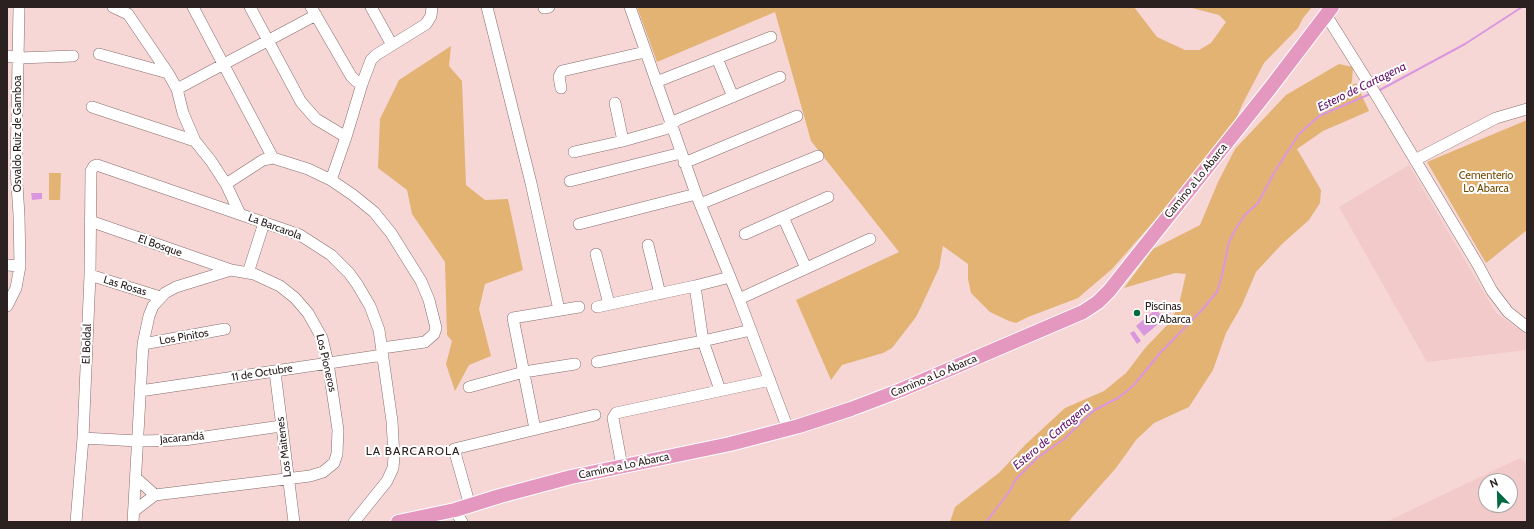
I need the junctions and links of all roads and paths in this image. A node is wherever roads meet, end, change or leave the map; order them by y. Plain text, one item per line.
1 (19, 7) edge
2 (113, 7) edge
3 (193, 7) edge
4 (250, 7) edge
5 (371, 7) edge
6 (487, 7) edge
7 (630, 7) edge
8 (432, 8) edge
9 (313, 11) edge
10 (1329, 11) edge
11 (771, 37) dead end
12 (268, 41) junction
13 (392, 45) junction
14 (645, 52) junction
15 (99, 54) dead end
16 (7, 56) edge
17 (73, 56) dead end
18 (19, 58) junction
19 (717, 58) junction
20 (224, 64) junction
21 (168, 73) junction
22 (780, 77) dead end
23 (656, 82) junction
24 (362, 84) junction
25 (561, 88) dead end
26 (177, 89) junction
27 (733, 97) junction
28 (615, 103) dead end
29 (92, 107) dead end
30 (1527, 109) edge
31 (796, 116) dead end
32 (671, 125) junction
33 (346, 137) junction
34 (195, 141) junction
35 (623, 141) junction
36 (574, 152) dead end
37 (818, 156) dead end
38 (273, 158) junction
39 (682, 158) junction
40 (1415, 160) junction
41 (94, 166) joint
42 (11, 169) edge
43 (331, 180) junction
44 (570, 181) dead end
45 (226, 184) junction
46 (828, 197) dead end
47 (698, 199) junction
48 (240, 214) junction
49 (783, 217) junction
50 (90, 221) junction
51 (264, 223) junction
52 (579, 224) dead end
53 (744, 234) dead end
54 (870, 238) dead end
55 (648, 245) dead end
56 (596, 254) dead end
57 (7, 265) edge
58 (20, 266) junction
59 (806, 268) junction
60 (231, 270) junction
61 (248, 273) junction
62 (90, 275) junction
63 (730, 277) junction
64 (695, 286) junction
65 (660, 294) junction
66 (160, 297) junction
67 (739, 299) junction
68 (609, 304) junction
69 (7, 306) edge
70 (579, 306) dead end
71 (597, 307) dead end
72 (559, 310) junction
73 (1527, 327) edge
74 (225, 329) dead end
75 (751, 330) junction
76 (703, 341) junction
77 (143, 344) junction
78 (383, 352) junction
79 (597, 362) dead end
80 (328, 363) junction
81 (575, 364) dead end
82 (275, 372) junction
83 (524, 372) junction
84 (770, 380) junction
85 (469, 387) dead end
86 (720, 390) junction
87 (140, 391) junction
88 (595, 415) dead end
89 (281, 426) junction
90 (535, 429) junction
91 (788, 429) junction
92 (83, 438) junction
93 (138, 441) junction
94 (622, 466) junction
95 (136, 478) junction
96 (288, 479) junction
97 (155, 495) junction
98 (470, 506) junction
99 (454, 510) junction
100 (133, 516) edge
101 (426, 520) edge
102 (76, 522) edge
103 (294, 522) edge
104 (354, 522) edge
105 (398, 522) edge
106 (462, 522) edge

1 - 18 street, Osvaldo Ruiz de Gamboa
2 - 21 street
3 - 20 street
4 - 12 street
5 - 13 street
6 - 72 street
7 - 14 street
8 - 13 street
9 - 12 street
9 - 24 street
10 - 40 street
10 - 91 main road, Camino a Lo Abarca
11 - 19 street
12 - 20 street
12 - 33 street
13 - 24 street
14 - 23 street
14 - 25 street
15 - 21 street
16 - 18 street
17 - 18 street
18 - 42 street, Osvaldo Ruiz de Gamboa
19 - 23 street
19 - 27 street
20 - 26 street
20 - 38 street
21 - 26 street
22 - 27 street
23 - 32 street
24 - 33 street
26 - 34 street
27 - 32 street
28 - 35 street
29 - 34 street
30 - 40 street
31 - 39 street
32 - 35 street
32 - 39 street
33 - 43 street
34 - 45 street
35 - 36 street
37 - 47 street
38 - 43 street, 11 de Octubre
38 - 45 street
39 - 44 street
39 - 47 street
40 - 73 street
41 - 48 street, La Barcarola
41 - 50 street, El Boldal
42 - 58 street, Osvaldo Ruiz de Gamboa
43 - 78 street, 11 de Octubre
45 - 48 street
46 - 49 street
47 - 52 street
47 - 63 street
48 - 51 street, La Barcarola
49 - 53 street
49 - 59 street
50 - 60 street, El Bosque
50 - 62 street, El Boldal
51 - 61 street
51 - 78 street, La Barcarola
54 - 59 street
55 - 65 street
56 - 68 street
57 - 58 street
58 - 69 street, Osvaldo Ruiz de Gamboa
59 - 67 street
60 - 61 street, Los Pioneros
60 - 66 street, Los Pioneros
61 - 80 street, Los Pioneros
62 - 66 street, Las Rosas
62 - 92 street, El Boldal
63 - 64 street
63 - 67 street
64 - 65 street
64 - 76 street
65 - 68 street
66 - 77 street, Los Pioneros
67 - 75 street
68 - 71 street
70 - 72 street
72 - 83 street
74 - 77 street, Los Pinitos
75 - 76 street
75 - 84 street
76 - 79 street
76 - 86 street
77 - 87 street, Los Pioneros
78 - 80 street, 11 de Octubre
78 - 104 street, La Barcarola
80 - 82 street, 11 de Octubre
80 - 96 street, Los Pioneros
81 - 83 street
82 - 87 street, 11 de Octubre
82 - 89 street, Los Maitenes
83 - 85 street
83 - 90 street
84 - 86 street
84 - 91 street
86 - 94 street
87 - 93 street, Los Pioneros
88 - 90 street
89 - 93 street, Jacarandá
89 - 96 street, Los Maitenes
90 - 98 street
91 - 94 main road, Camino a Lo Abarca
92 - 93 street, Jacarandá
92 - 102 street, El Boldal
93 - 95 street, Los Pioneros
94 - 98 main road, Camino a Lo Abarca
95 - 97 street
95 - 100 street, Los Pioneros
96 - 97 street, Los Pioneros
96 - 103 street, Los Maitenes
97 - 100 street, Los Pioneros
98 - 99 main road, Camino a Lo Abarca
99 - 101 main road, Camino a Lo Abarca
99 - 106 street
101 - 105 main road, Camino a Lo Abarca

